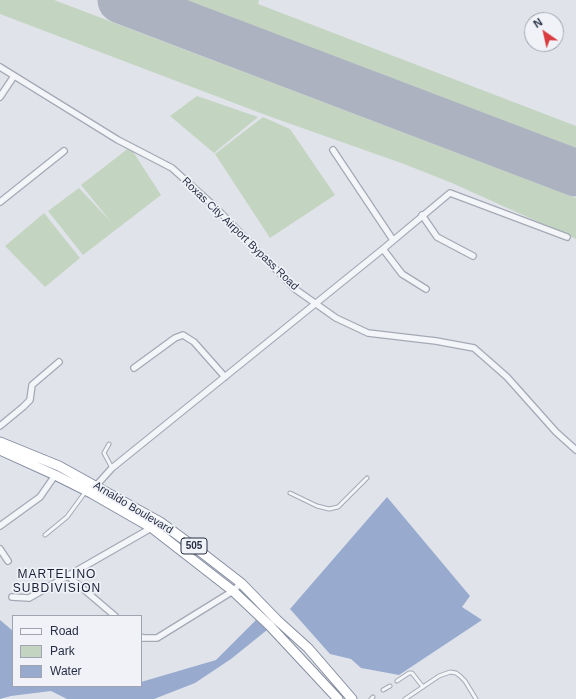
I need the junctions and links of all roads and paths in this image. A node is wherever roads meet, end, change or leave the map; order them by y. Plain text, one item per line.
1 (0, 67) edge
2 (14, 76) junction
3 (0, 97) edge
4 (333, 150) dead end
5 (64, 151) dead end
6 (0, 202) edge
7 (422, 215) junction
8 (567, 237) dead end
9 (392, 240) junction
10 (383, 249) junction
11 (473, 256) dead end
12 (426, 290) dead end
13 (59, 362) dead end
14 (134, 368) dead end
15 (225, 377) junction
16 (0, 426) edge
17 (0, 442) edge
18 (109, 444) dead end
19 (0, 450) edge
20 (576, 450) edge
21 (60, 466) junction
22 (112, 468) junction
23 (55, 475) junction
24 (367, 478) dead end
25 (90, 490) junction
26 (290, 494) dead end
27 (160, 522) junction
28 (0, 526) edge
29 (152, 528) junction
30 (45, 535) dead end
31 (0, 549) edge
32 (8, 561) dead end
33 (68, 576) junction
34 (241, 583) junction
35 (233, 591) junction
36 (12, 597) dead end
37 (114, 615) edge
38 (142, 638) edge
39 (397, 681) dead end
40 (390, 686) dead end
41 (423, 687) junction
42 (344, 689) junction
43 (383, 690) dead end
44 (335, 698) edge
45 (352, 699) edge
46 (405, 699) edge
47 (476, 699) edge

1 - 2 street, Roxas City Airport Bypass Road
2 - 3 street
2 - 20 street, Roxas City Airport Bypass Road
4 - 9 street
5 - 6 street
7 - 8 street
7 - 9 street
7 - 11 street
9 - 10 street
10 - 12 street
10 - 15 street
13 - 16 street
14 - 15 street
15 - 22 street
17 - 21 highway, Arnaldo Boulevard / 505
18 - 22 lane
19 - 23 highway, Arnaldo Boulevard / 505
21 - 23 street
21 - 25 highway, Arnaldo Boulevard / 505
22 - 25 street
23 - 25 highway, Arnaldo Boulevard / 505
23 - 28 street
24 - 26 lane
25 - 27 highway, Arnaldo Boulevard / 505
25 - 29 highway, Arnaldo Boulevard / 505
25 - 30 lane
27 - 29 street
27 - 34 highway, Arnaldo Boulevard / 505
29 - 33 street
29 - 35 highway, Arnaldo Boulevard / 505
31 - 32 street
33 - 36 street
33 - 37 street
34 - 35 street
34 - 42 highway, Arnaldo Boulevard / 505
35 - 38 street
35 - 44 highway, Arnaldo Boulevard / 505
39 - 41 lane
40 - 43 lane
41 - 46 lane
41 - 47 lane
42 - 44 lane
42 - 45 highway, Arnaldo Boulevard / 505

